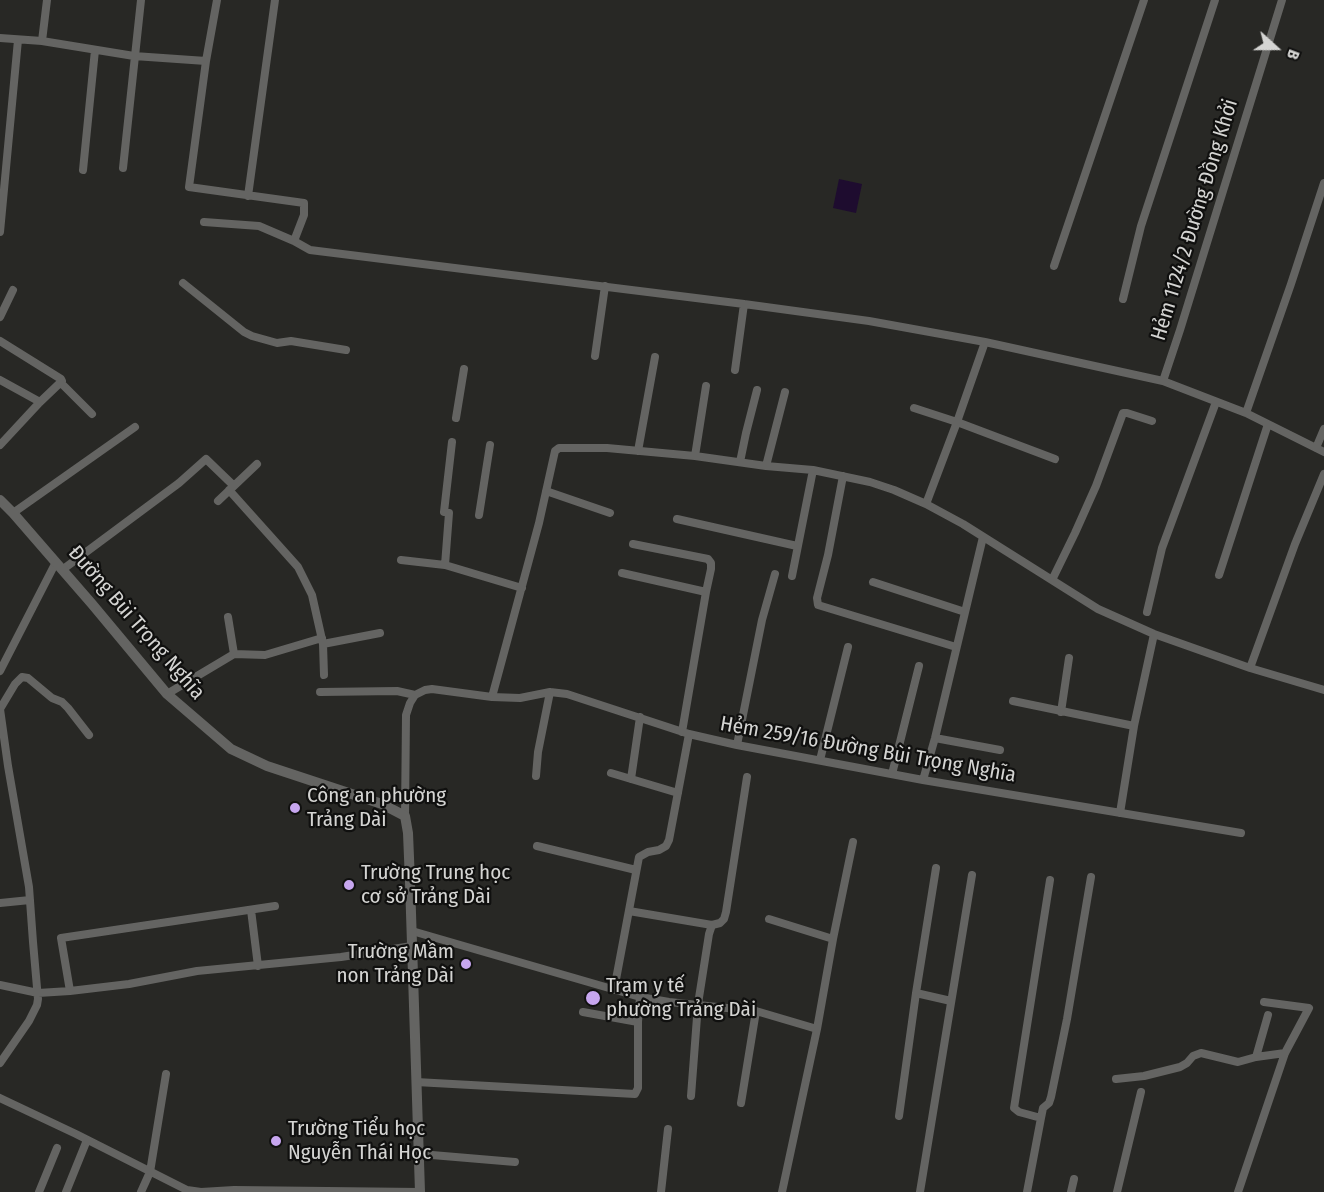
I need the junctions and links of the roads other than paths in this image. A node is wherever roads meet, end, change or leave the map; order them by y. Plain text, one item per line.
1 (46, 0) edge
2 (141, 0) edge
3 (217, 0) edge
4 (275, 0) edge
5 (1144, 0) edge
6 (1215, 0) edge
7 (1281, 0) edge
8 (0, 38) edge
9 (18, 40) junction
10 (42, 41) junction
11 (95, 50) junction
12 (134, 56) junction
13 (206, 61) junction
14 (123, 168) dead end
15 (82, 170) dead end
16 (1324, 183) edge
17 (248, 195) junction
18 (204, 222) dead end
19 (0, 232) edge
20 (294, 241) junction
21 (1054, 266) dead end
22 (183, 283) dead end
23 (605, 286) junction
24 (13, 291) dead end
25 (1123, 299) dead end
26 (744, 304) junction
27 (0, 317) edge
28 (0, 341) edge
29 (985, 342) junction
30 (346, 350) dead end
31 (595, 356) dead end
32 (655, 357) dead end
33 (464, 369) dead end
34 (735, 370) dead end
35 (0, 380) edge
36 (1163, 381) junction
37 (61, 383) junction
38 (706, 386) dead end
39 (757, 390) dead end
40 (784, 392) dead end
41 (40, 402) junction
42 (1216, 402) junction
43 (914, 408) dead end
44 (1246, 413) junction
45 (92, 414) dead end
46 (456, 418) dead end
47 (1152, 421) dead end
48 (957, 422) junction
49 (1268, 424) junction
50 (135, 427) dead end
51 (1324, 429) edge
52 (452, 442) dead end
53 (0, 445) edge
54 (490, 445) dead end
55 (1320, 450) edge
56 (638, 451) junction
57 (695, 456) junction
58 (1055, 459) dead end
59 (740, 462) junction
60 (257, 464) dead end
61 (766, 466) junction
62 (813, 470) junction
63 (1324, 474) edge
64 (843, 476) junction
65 (232, 488) junction
66 (546, 491) junction
67 (0, 500) edge
68 (218, 501) dead end
69 (926, 504) junction
70 (13, 513) junction
71 (610, 513) dead end
72 (479, 515) dead end
73 (677, 519) dead end
74 (983, 537) junction
75 (633, 544) dead end
76 (796, 546) junction
77 (401, 560) dead end
78 (445, 565) junction
79 (59, 566) junction
80 (622, 573) dead end
81 (775, 574) dead end
82 (1219, 574) dead end
83 (792, 576) dead end
84 (1052, 580) junction
85 (873, 582) dead end
86 (522, 588) junction
87 (706, 592) junction
88 (965, 612) junction
89 (1147, 612) dead end
90 (228, 617) dead end
91 (380, 633) dead end
92 (1154, 634) junction
93 (322, 641) junction
94 (848, 647) dead end
95 (956, 647) junction
96 (234, 654) junction
97 (1069, 658) dead end
98 (919, 666) dead end
99 (1250, 668) junction
100 (0, 671) edge
101 (324, 675) dead end
102 (1324, 690) edge
103 (320, 692) dead end
104 (550, 692) junction
105 (167, 694) junction
106 (415, 695) junction
107 (492, 697) junction
108 (1013, 701) dead end
109 (0, 709) edge
110 (1061, 712) junction
111 (639, 717) junction
112 (1134, 726) junction
113 (686, 733) junction
114 (89, 735) dead end
115 (935, 738) junction
116 (737, 745) junction
117 (1000, 750) dead end
118 (820, 760) junction
119 (611, 773) dead end
120 (892, 774) junction
121 (536, 776) dead end
122 (747, 777) dead end
123 (631, 779) junction
124 (923, 780) junction
125 (678, 793) junction
126 (1120, 813) junction
127 (405, 816) junction
128 (1242, 833) dead end
129 (853, 842) dead end
130 (537, 846) dead end
131 (936, 868) dead end
132 (636, 870) junction
133 (972, 875) dead end
134 (1090, 877) dead end
135 (1050, 880) dead end
136 (30, 900) junction
137 (0, 903) edge
138 (275, 906) dead end
139 (251, 910) junction
140 (629, 911) junction
141 (769, 919) dead end
142 (712, 925) junction
143 (412, 931) junction
144 (833, 939) junction
145 (412, 946) junction
146 (258, 966) junction
147 (0, 985) edge
148 (614, 990) junction
149 (70, 991) junction
150 (38, 993) junction
151 (916, 993) junction
152 (640, 997) junction
153 (951, 1001) junction
154 (1264, 1002) dead end
155 (698, 1004) junction
156 (756, 1011) junction
157 (583, 1012) dead end
158 (1268, 1015) dead end
159 (638, 1022) junction
160 (817, 1029) junction
161 (1285, 1053) junction
162 (1257, 1057) junction
163 (1, 1060) edge
164 (166, 1074) dead end
165 (1116, 1079) dead end
166 (416, 1082) junction
167 (1140, 1092) dead end
168 (691, 1096) dead end
169 (0, 1098) edge
170 (741, 1102) dead end
171 (899, 1116) dead end
172 (1041, 1118) junction
173 (668, 1129) dead end
174 (87, 1140) junction
175 (57, 1148) dead end
176 (420, 1154) junction
177 (515, 1162) dead end
178 (150, 1172) junction
179 (1074, 1179) dead end
180 (39, 1192) edge
181 (66, 1192) edge
182 (141, 1192) edge
183 (420, 1192) edge
184 (661, 1192) edge
185 (782, 1192) edge
186 (920, 1192) edge
187 (1027, 1192) edge
188 (1071, 1192) edge
189 (1117, 1192) edge
190 (1238, 1192) edge

1 - 10 street
2 - 12 street
3 - 13 street
4 - 17 street
5 - 21 street
6 - 25 street
7 - 36 street, Hẻm 1124/2 Đường Đồng Khởi
8 - 9 street
9 - 10 street
9 - 19 street
10 - 11 street
11 - 12 street
11 - 15 street
12 - 13 street
12 - 14 street
13 - 17 street
16 - 44 street
17 - 20 street
18 - 20 street
20 - 23 street
22 - 30 street
23 - 26 street
23 - 31 street
24 - 27 street
26 - 29 street
26 - 34 street
28 - 37 street
29 - 36 street
29 - 48 street
32 - 56 street
33 - 46 street
35 - 41 street
36 - 42 street
37 - 41 street
37 - 45 street
38 - 57 street
39 - 59 street
40 - 61 street
41 - 53 street
42 - 44 street
42 - 89 street
43 - 48 street
44 - 49 street
47 - 84 street
48 - 58 street
48 - 69 street
49 - 55 street
49 - 82 street
50 - 70 street
51 - 55 street
52 - 78 street
54 - 72 street
56 - 57 street
56 - 66 street
57 - 59 street
59 - 61 street
60 - 65 street
61 - 62 street
62 - 64 street
62 - 76 street
63 - 99 street
64 - 69 street
64 - 95 street
65 - 68 street
65 - 79 street
65 - 93 street
66 - 71 street
66 - 86 street
67 - 70 street, Đường Bùi Trọng Nghĩa
69 - 74 street
70 - 79 street, Đường Bùi Trọng Nghĩa
73 - 76 street
74 - 84 street
74 - 88 street
75 - 87 street
76 - 83 street
77 - 78 street
78 - 86 street
79 - 100 street
79 - 105 street, Đường Bùi Trọng Nghĩa
80 - 87 street
81 - 116 street
84 - 92 street
85 - 88 street
86 - 107 street
87 - 113 street
88 - 95 street
90 - 96 street
91 - 93 street
92 - 99 street
92 - 112 street
93 - 96 street
93 - 101 street
94 - 118 street
95 - 115 street
96 - 105 street
97 - 110 street
98 - 120 street
99 - 102 street
103 - 106 street, Hẻm 259/16 Đường Bùi Trọng Nghĩa
104 - 107 street, Hẻm 259/16 Đường Bùi Trọng Nghĩa
104 - 111 street, Hẻm 259/16 Đường Bùi Trọng Nghĩa
104 - 121 street
105 - 127 street, Đường Bùi Trọng Nghĩa
106 - 107 street, Hẻm 259/16 Đường Bùi Trọng Nghĩa
106 - 127 street
108 - 110 street
109 - 114 street
109 - 136 street
110 - 112 street
111 - 113 street, Hẻm 259/16 Đường Bùi Trọng Nghĩa
111 - 123 street
112 - 126 street
113 - 116 street, Hẻm 259/16 Đường Bùi Trọng Nghĩa
113 - 125 street
115 - 117 street
115 - 124 street
116 - 118 street, Hẻm 259/16 Đường Bùi Trọng Nghĩa
118 - 120 street, Hẻm 259/16 Đường Bùi Trọng Nghĩa
119 - 123 street
120 - 124 street, Hẻm 259/16 Đường Bùi Trọng Nghĩa
122 - 142 street
123 - 125 street
124 - 126 street, Hẻm 259/16 Đường Bùi Trọng Nghĩa
125 - 132 street
126 - 128 street, Hẻm 259/16 Đường Bùi Trọng Nghĩa
127 - 143 street
129 - 144 street
130 - 132 street
131 - 151 street
132 - 140 street
133 - 153 street
134 - 172 street
135 - 172 street
136 - 137 street
136 - 150 street
138 - 139 street
139 - 146 street
139 - 149 street
140 - 142 street
140 - 148 street
141 - 144 street
142 - 155 street
143 - 145 street
143 - 148 street
144 - 160 street
145 - 146 street
145 - 166 street
146 - 149 street
147 - 150 street
148 - 152 street
149 - 150 street
150 - 163 street
151 - 153 street
151 - 171 street
152 - 155 street
152 - 159 street
153 - 186 street
154 - 161 street
155 - 156 street
155 - 168 street
156 - 160 street
156 - 170 street
157 - 159 street
158 - 162 street
159 - 166 street
160 - 185 street
161 - 162 street
161 - 190 street
162 - 165 street
164 - 178 street
166 - 176 street
167 - 189 street
169 - 174 street
172 - 187 street
173 - 184 street
174 - 178 street
174 - 181 street
175 - 180 street
176 - 177 street
176 - 183 street
178 - 182 street
178 - 183 street
179 - 188 street

